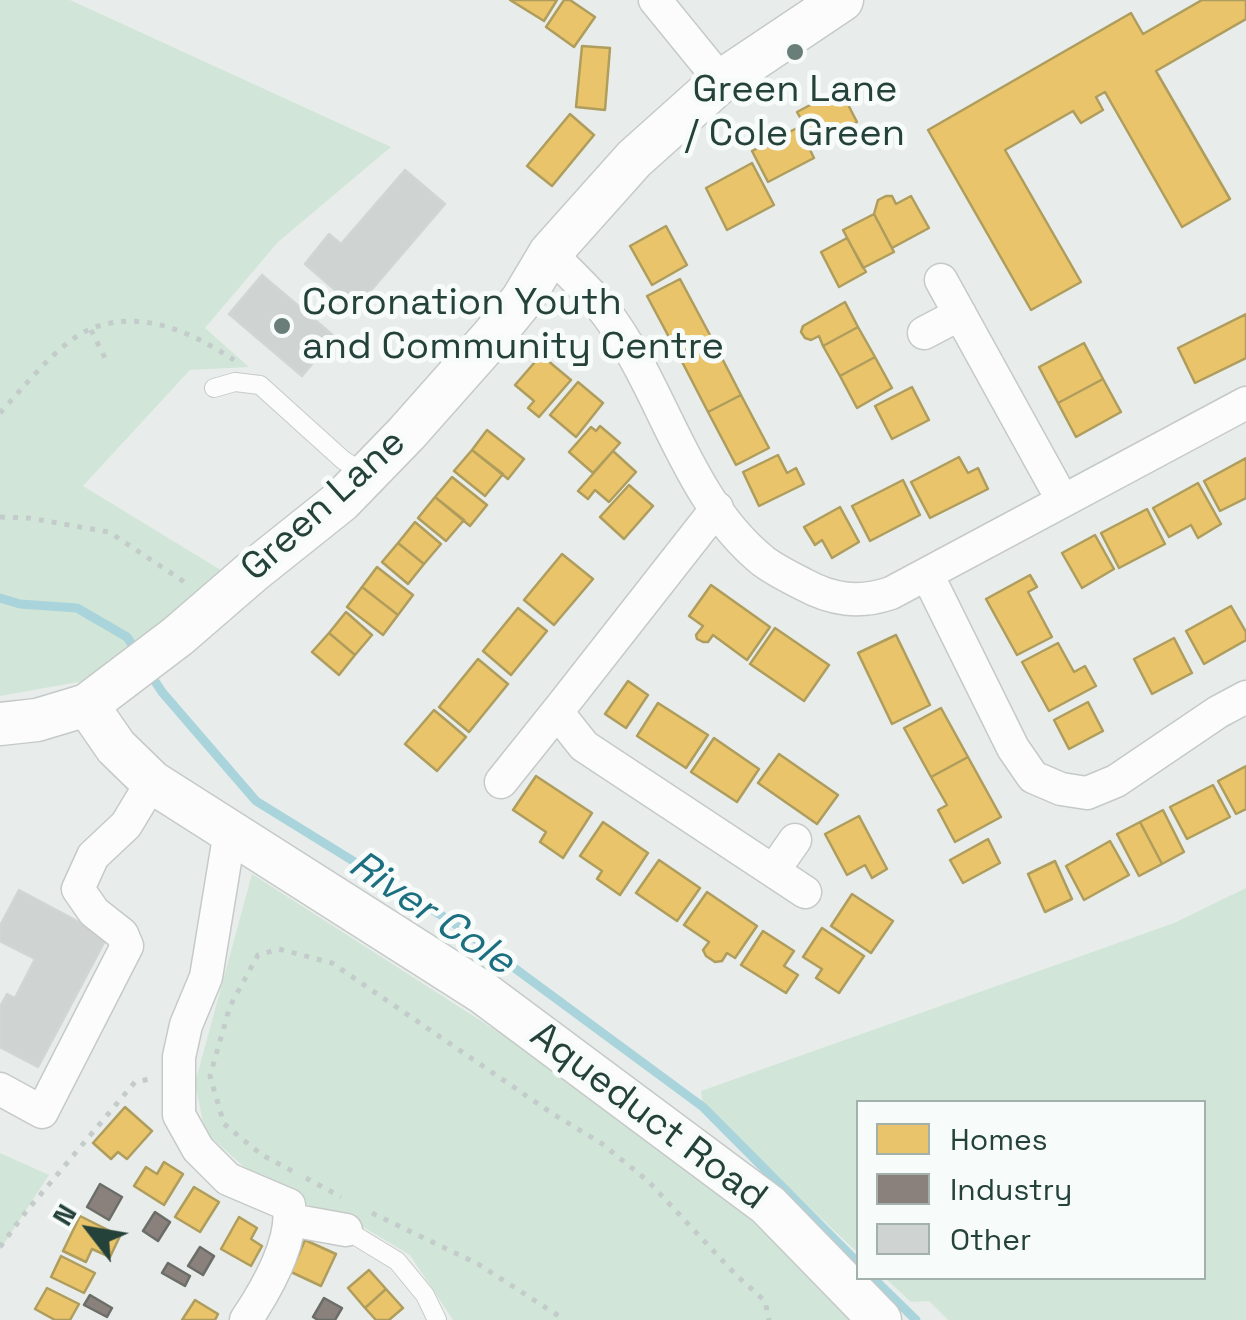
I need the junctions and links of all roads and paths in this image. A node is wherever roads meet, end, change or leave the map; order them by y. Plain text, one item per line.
1 (655, 0) edge
2 (842, 0) edge
3 (720, 81) junction
4 (550, 253) junction
5 (942, 280) dead end
6 (960, 314) junction
7 (90, 330) junction
8 (924, 332) dead end
9 (104, 358) dead end
10 (260, 385) junction
11 (214, 388) dead end
12 (1246, 403) edge
13 (0, 413) edge
14 (368, 475) junction
15 (1063, 501) junction
16 (717, 508) junction
17 (0, 517) edge
18 (927, 574) junction
19 (217, 604) junction
20 (1246, 697) edge
21 (87, 705) junction
22 (557, 712) junction
23 (0, 724) edge
24 (152, 782) junction
25 (501, 782) dead end
26 (230, 832) junction
27 (795, 840) dead end
28 (774, 870) junction
29 (806, 892) dead end
30 (177, 1073) junction
31 (0, 1089) edge
32 (354, 1214) junction
33 (291, 1220) junction
34 (0, 1248) edge
35 (246, 1320) edge
36 (436, 1320) edge
37 (565, 1320) edge
38 (769, 1320) edge
39 (880, 1320) edge

1 - 3 street
2 - 3 street, Green Lane
3 - 4 street, Green Lane
4 - 14 street, Green Lane
4 - 16 street
5 - 6 street
6 - 8 street
6 - 15 street
7 - 9 path
7 - 10 path
7 - 13 path
10 - 11 lane
10 - 14 lane
12 - 15 street
14 - 19 street, Green Lane
15 - 18 street
16 - 18 street
16 - 22 street
17 - 19 path
18 - 20 street
19 - 21 street, Green Lane
21 - 23 street
21 - 24 street, Aqueduct Road
22 - 25 street
22 - 28 street
24 - 26 street, Aqueduct Road
24 - 31 street
26 - 30 street
26 - 39 street, Aqueduct Road
27 - 28 street
28 - 29 street
30 - 33 street
30 - 34 path
32 - 33 street
32 - 36 lane
32 - 37 path
32 - 38 path
33 - 35 street

